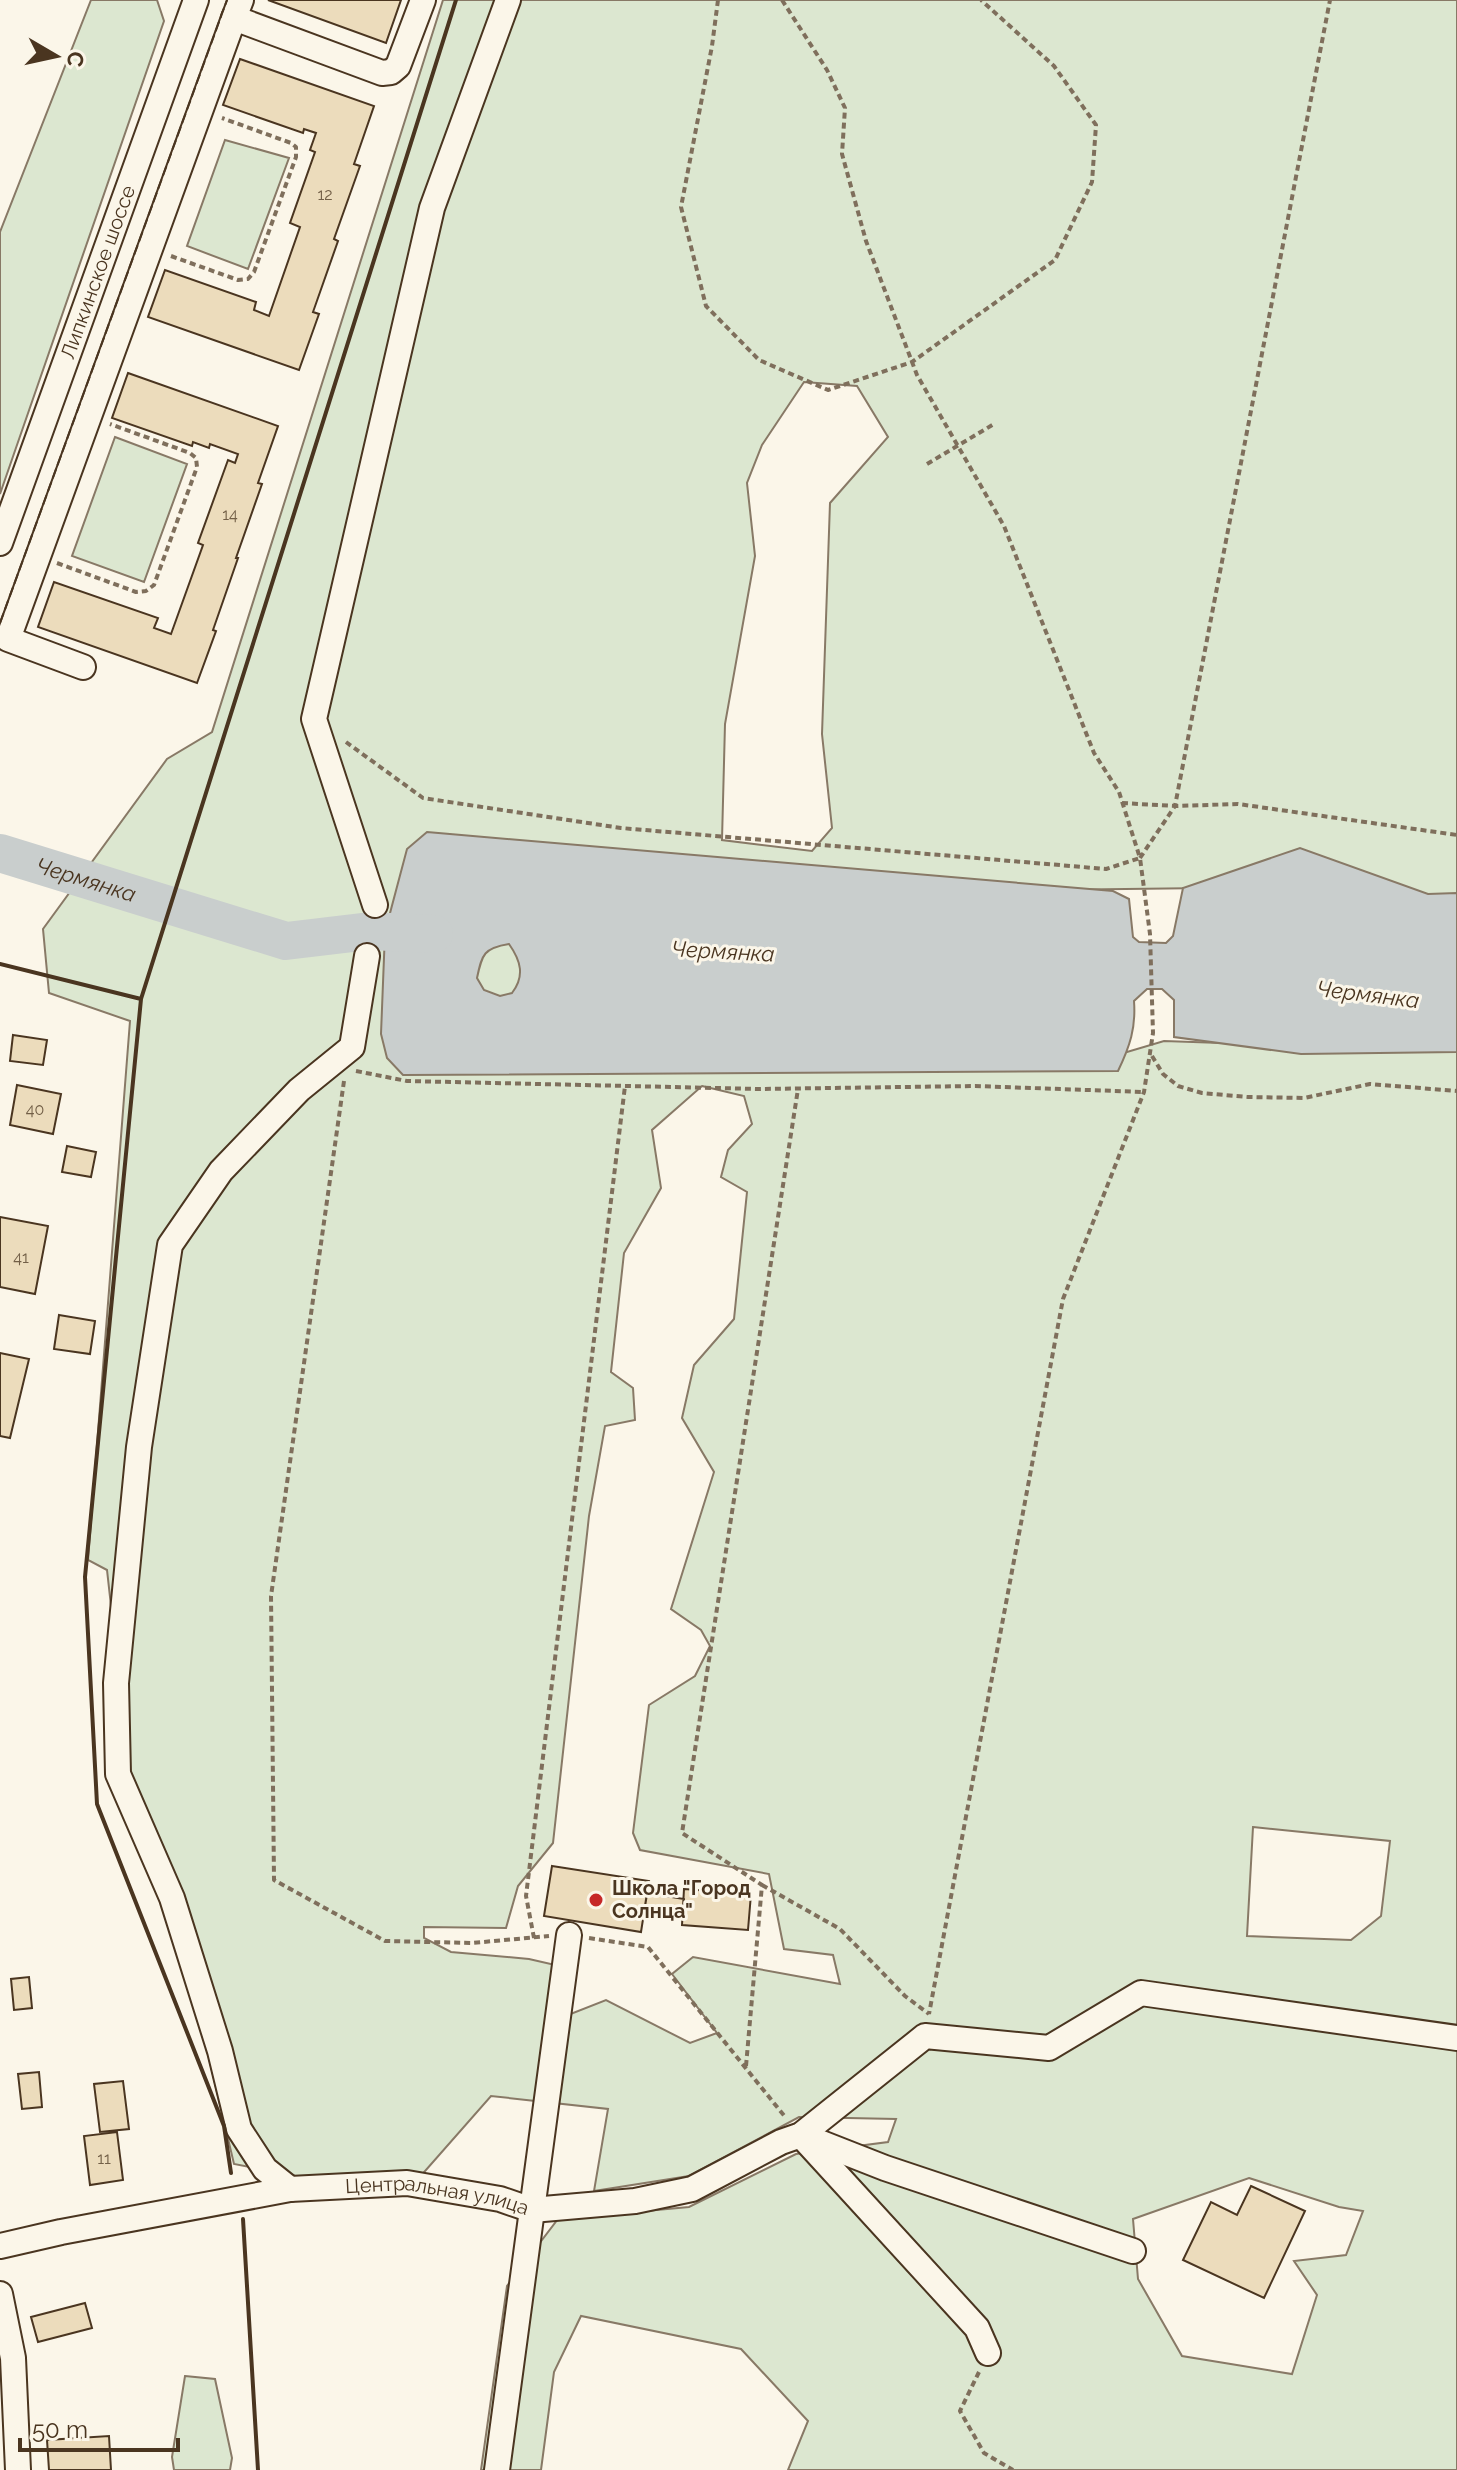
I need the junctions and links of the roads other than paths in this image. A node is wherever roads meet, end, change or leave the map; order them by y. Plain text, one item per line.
1 (196, 0) edge
2 (423, 0) edge
3 (508, 0) edge
4 (238, 9) edge
5 (0, 543) edge
6 (4, 638) edge
7 (83, 667) dead end
8 (375, 905) dead end
9 (367, 956) dead end
10 (569, 1935) road end
11 (1457, 2038) edge
12 (801, 2135) junction
13 (290, 2189) junction
14 (532, 2210) junction
15 (0, 2246) edge
16 (1133, 2251) dead end
17 (0, 2294) edge
18 (988, 2353) road end
19 (18, 2470) edge
20 (497, 2470) edge

1 - 5 street, Липкинское шоссе
2 - 4 street
3 - 8 street
4 - 6 street
6 - 7 street
9 - 13 street
10 - 14 street
11 - 12 street, Центральная улица
12 - 14 street, Центральная улица
12 - 16 street
12 - 18 street
13 - 14 street, Центральная улица
13 - 15 street, Центральная улица
14 - 20 street
17 - 19 street

